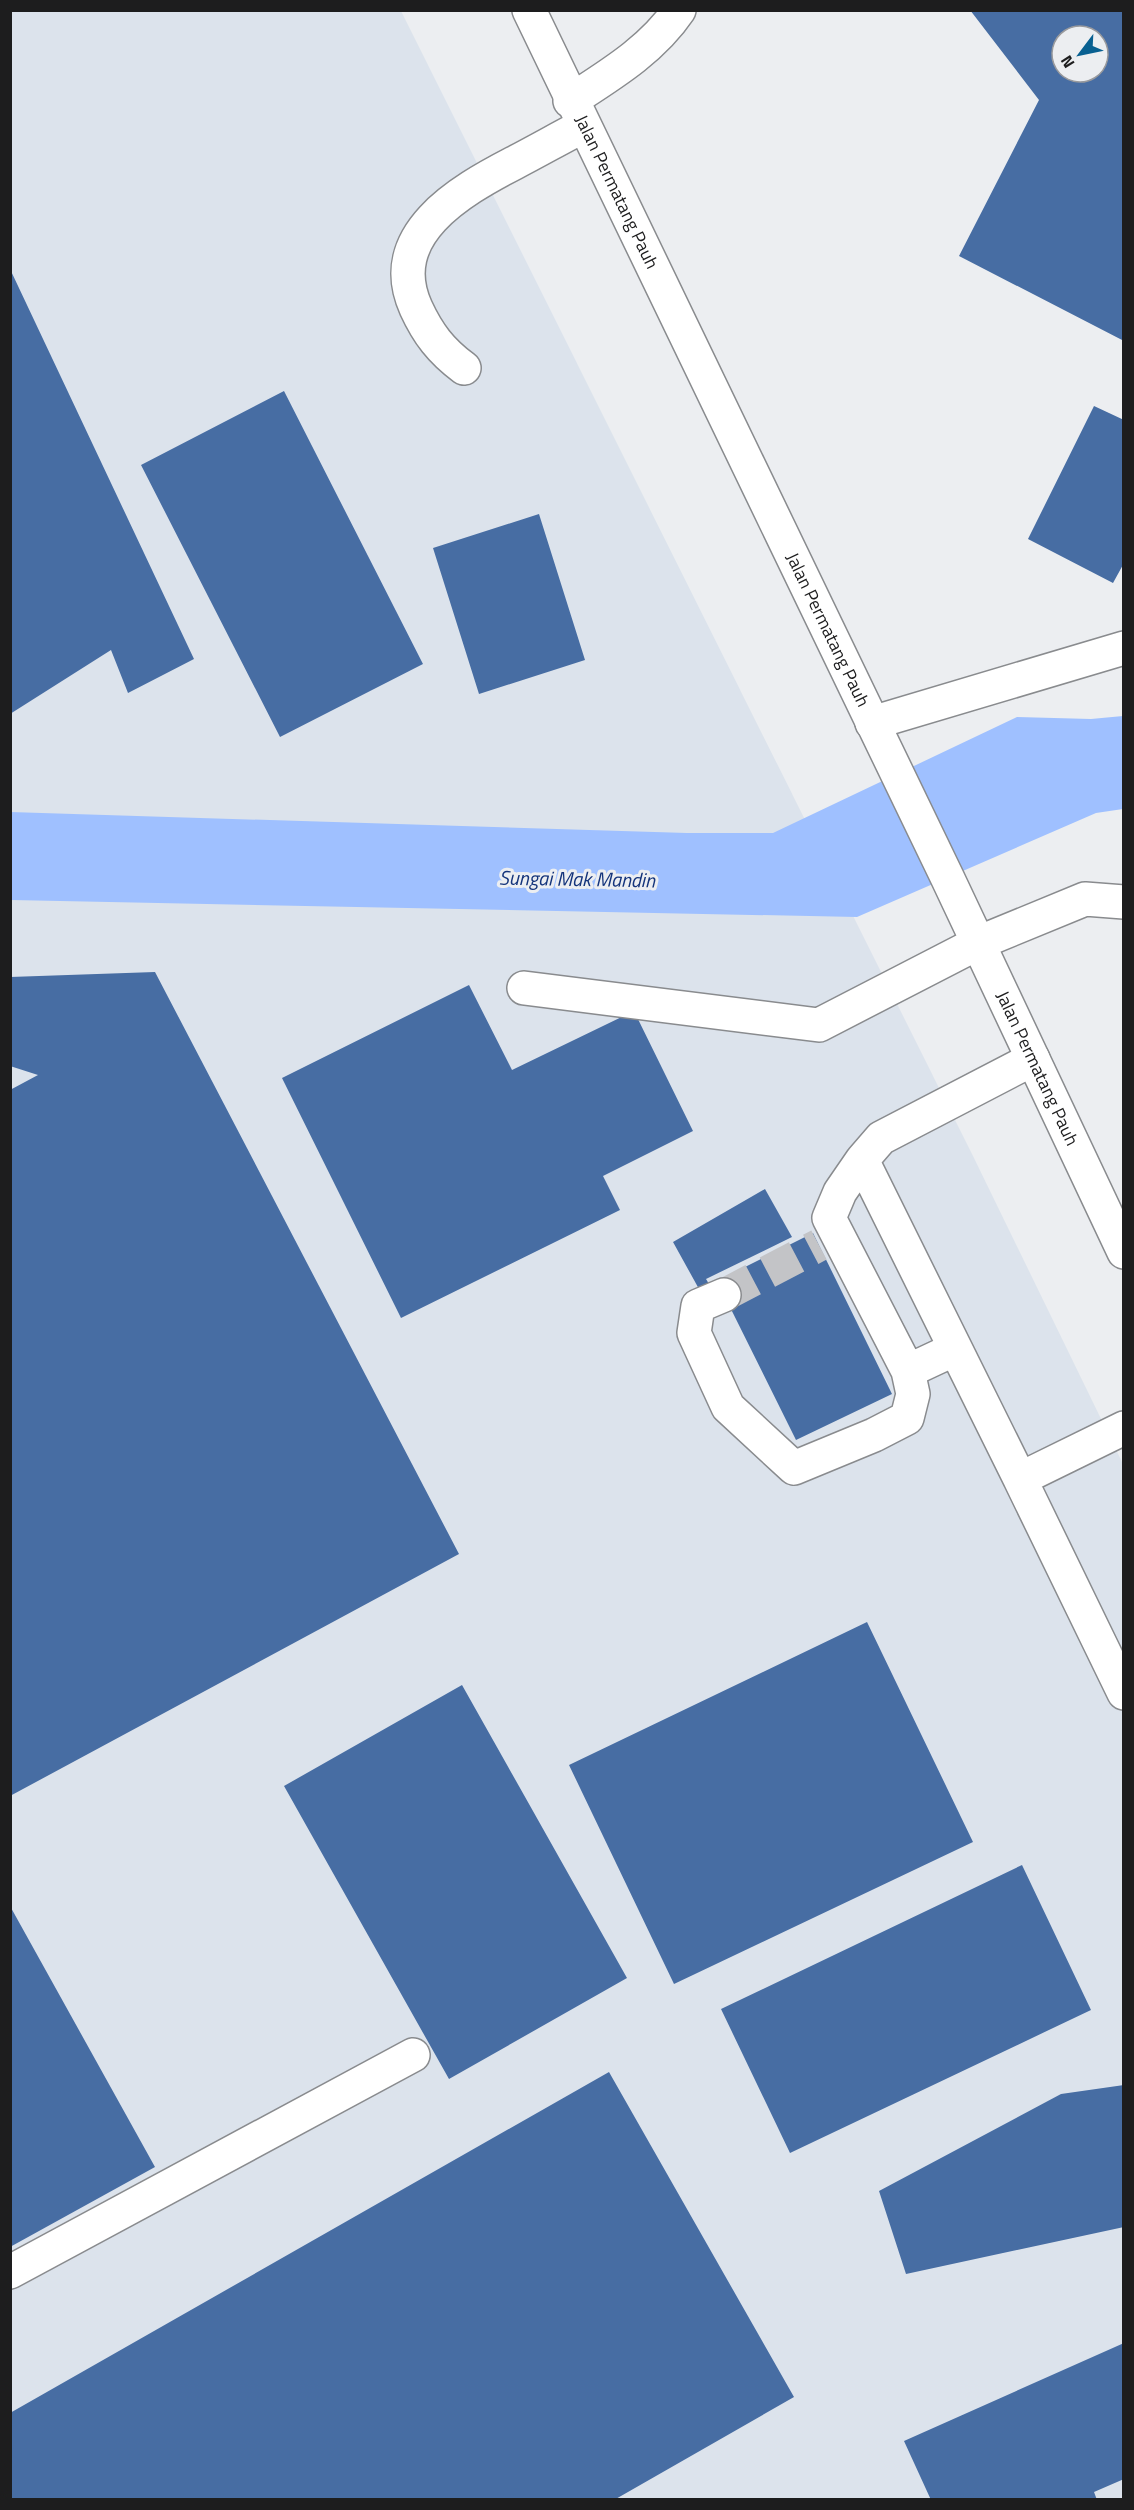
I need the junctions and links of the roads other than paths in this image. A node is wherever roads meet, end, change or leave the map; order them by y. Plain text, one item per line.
1 (529, 10) edge
2 (679, 10) edge
3 (577, 113) junction
4 (464, 368) dead end
5 (1124, 648) edge
6 (876, 733) junction
7 (1124, 902) edge
8 (978, 943) junction
9 (524, 988) dead end
10 (1033, 1059) junction
11 (862, 1160) junction
12 (1124, 1251) edge
13 (724, 1295) tunnel mouth
14 (955, 1349) junction
15 (908, 1371) junction
16 (1124, 1428) edge
17 (1020, 1479) junction
18 (1124, 1693) edge
19 (413, 2055) dead end
20 (10, 2272) edge

1 - 3 main road, Jalan Permatang Pauh
2 - 3 main road
3 - 4 main road
3 - 6 main road, Jalan Permatang Pauh
5 - 6 main road
6 - 8 main road, Jalan Permatang Pauh
7 - 8 main road
8 - 9 main road
8 - 10 main road, Jalan Permatang Pauh
10 - 11 main road
10 - 12 main road, Jalan Permatang Pauh
11 - 14 main road
11 - 15 main road
13 - 15 main road
14 - 15 main road
14 - 17 main road
16 - 17 main road
17 - 18 main road
19 - 20 main road

